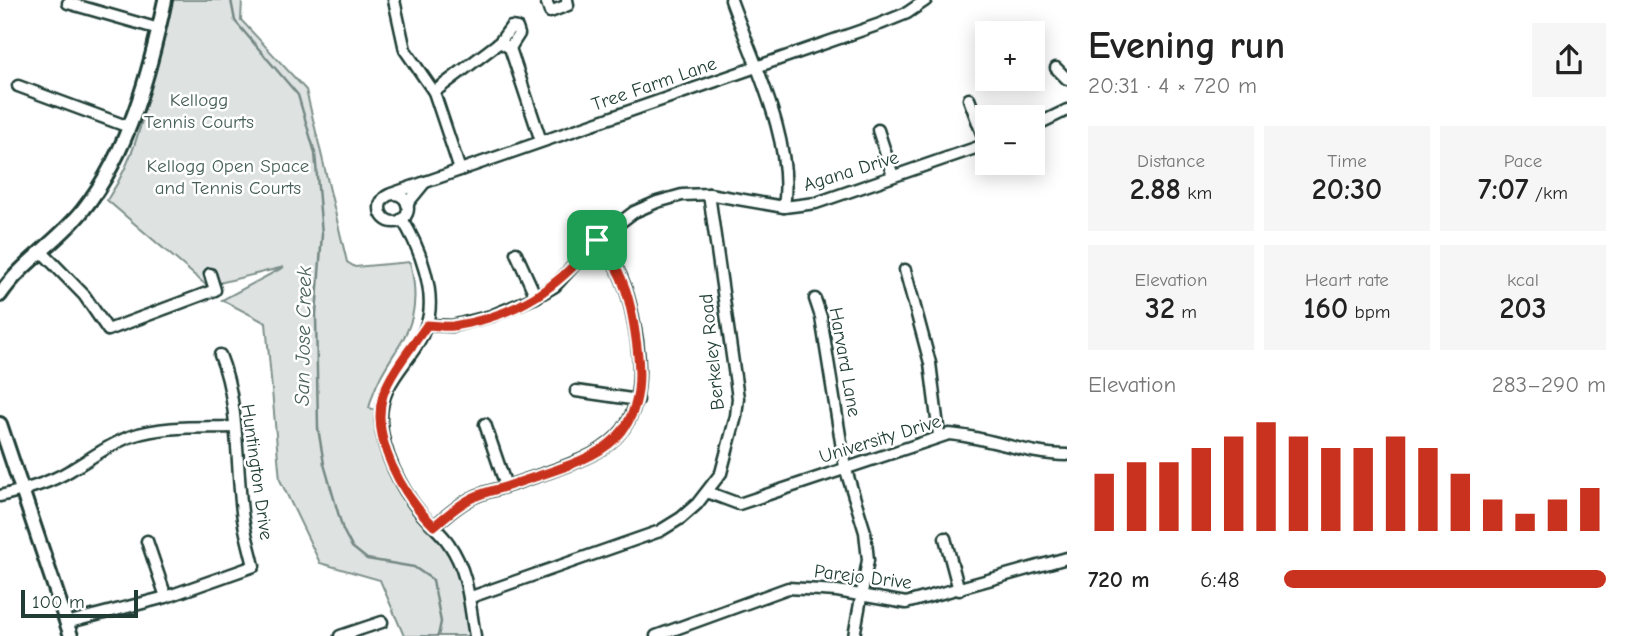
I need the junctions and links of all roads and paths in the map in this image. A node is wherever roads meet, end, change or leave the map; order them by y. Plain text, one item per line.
1 (165, 0) edge
2 (394, 0) edge
3 (546, 0) edge
4 (567, 0) edge
5 (732, 0) edge
6 (926, 0) edge
7 (68, 3) dead end
8 (159, 29) junction
9 (500, 42) junction
10 (510, 48) junction
11 (755, 68) junction
12 (1056, 68) dead end
13 (1067, 79) edge
14 (18, 86) dead end
15 (433, 92) junction
16 (969, 99) dead end
17 (1067, 110) edge
18 (975, 115) edge
19 (1045, 121) edge
20 (129, 127) junction
21 (878, 130) dead end
22 (541, 141) junction
23 (975, 148) edge
24 (460, 170) junction
25 (893, 176) junction
26 (425, 182) junction
27 (391, 194) junction
28 (709, 194) junction
29 (407, 204) junction
30 (784, 207) junction
31 (402, 219) junction
32 (597, 240) junction
33 (42, 252) junction
34 (516, 253) dead end
35 (905, 270) dead end
36 (209, 274) dead end
37 (0, 295) edge
38 (536, 297) junction
39 (816, 299) dead end
40 (427, 325) junction
41 (220, 355) dead end
42 (576, 391) dead end
43 (638, 400) junction
44 (0, 424) edge
45 (485, 424) dead end
46 (234, 427) junction
47 (939, 435) junction
48 (1067, 455) edge
49 (845, 467) junction
50 (506, 486) junction
51 (22, 490) junction
52 (708, 492) junction
53 (0, 496) edge
54 (434, 526) junction
55 (945, 538) dead end
56 (147, 541) dead end
57 (1067, 558) edge
58 (959, 590) junction
59 (861, 596) junction
60 (166, 597) junction
61 (471, 597) junction
62 (382, 622) dead end
63 (66, 623) junction
64 (71, 636) edge
65 (340, 636) edge
66 (475, 636) edge
67 (656, 636) edge
68 (854, 636) edge

1 - 8 street
2 - 15 street
3 - 4 street
5 - 11 street
6 - 11 street, Tree Farm Lane
7 - 8 street
8 - 20 street
9 - 10 street
9 - 10 street
9 - 15 street
10 - 22 street
11 - 22 street, Tree Farm Lane
11 - 30 street
12 - 13 street
14 - 20 street
15 - 24 street
16 - 18 street
17 - 19 street
20 - 33 street
21 - 25 street
22 - 24 street, Tree Farm Lane
23 - 25 street, Agana Drive
24 - 26 street, Tree Farm Lane
25 - 30 street, Agana Drive
26 - 27 street, Tree Farm Lane
26 - 29 street
27 - 29 street
27 - 31 street
28 - 30 street, Agana Drive
28 - 32 street, Agana Drive
28 - 52 street, Berkeley Road
29 - 31 street
31 - 40 street
32 - 38 street, Agana Drive
32 - 43 street
33 - 36 street
33 - 37 street
34 - 38 street
35 - 47 street
38 - 40 street, Agana Drive
39 - 49 street, Harvard Lane
40 - 54 street
41 - 46 street, Huntington Drive
42 - 43 street
43 - 50 street
44 - 51 street
45 - 50 street
46 - 51 street
46 - 60 street, Huntington Drive
47 - 48 street, University Drive
47 - 49 street, University Drive
49 - 52 street, University Drive
49 - 59 street, Harvard Lane
50 - 54 street
51 - 53 street
51 - 63 street
52 - 61 street, Berkeley Road
54 - 61 street
55 - 58 street
56 - 60 street
57 - 58 street, Parejo Drive
58 - 59 street, Parejo Drive
59 - 67 street, Parejo Drive
59 - 68 street, Harvard Lane
60 - 63 street, Huntington Drive
61 - 66 street
62 - 65 street
63 - 64 street

